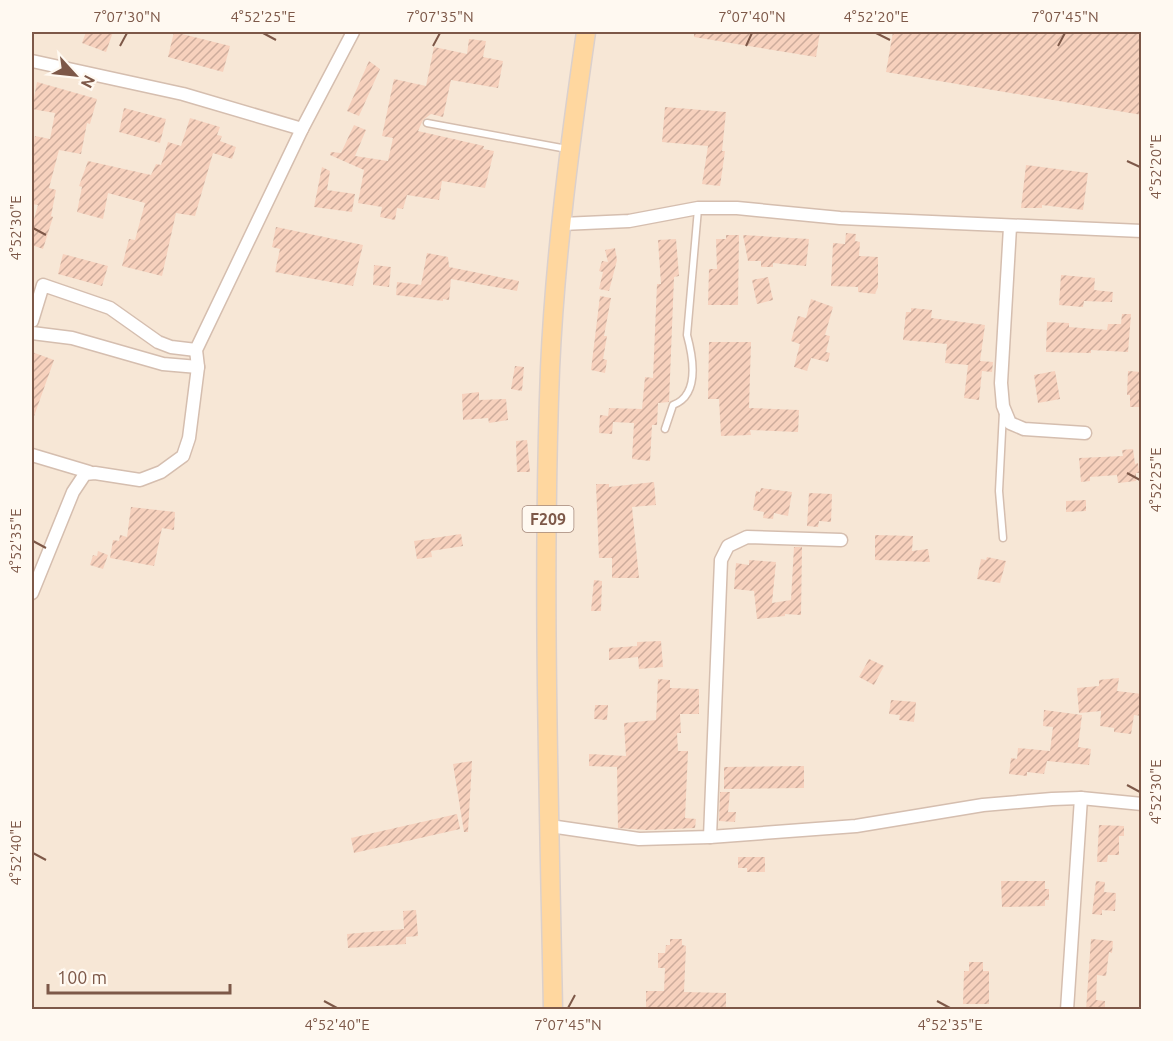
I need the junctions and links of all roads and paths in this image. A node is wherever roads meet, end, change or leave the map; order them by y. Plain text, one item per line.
1 (353, 32) edge
2 (586, 32) edge
3 (32, 61) edge
4 (427, 123) dead end
5 (302, 129) junction
6 (571, 150) junction
7 (698, 208) junction
8 (562, 225) junction
9 (1010, 227) junction
10 (1142, 231) edge
11 (32, 321) edge
12 (32, 333) edge
13 (196, 350) junction
14 (198, 368) junction
15 (1003, 406) junction
16 (665, 429) dead end
17 (1085, 433) dead end
18 (32, 455) edge
19 (89, 472) junction
20 (1003, 538) dead end
21 (841, 540) dead end
22 (32, 593) edge
23 (1081, 798) junction
24 (1142, 804) edge
25 (550, 826) junction
26 (710, 837) junction
27 (553, 1010) edge
28 (1067, 1010) edge

1 - 5 street
2 - 6 main road, F209
3 - 5 street
4 - 6 lane
5 - 13 street
6 - 8 main road, F209
7 - 8 street
7 - 9 street
7 - 16 lane
8 - 25 main road, F209
9 - 10 street
9 - 15 street
11 - 13 street
12 - 14 street
13 - 14 street
14 - 19 street
15 - 17 street
15 - 20 lane
18 - 19 street
19 - 22 street
21 - 26 street
23 - 24 street
23 - 26 street
23 - 28 street
25 - 26 street
25 - 27 main road, F209

